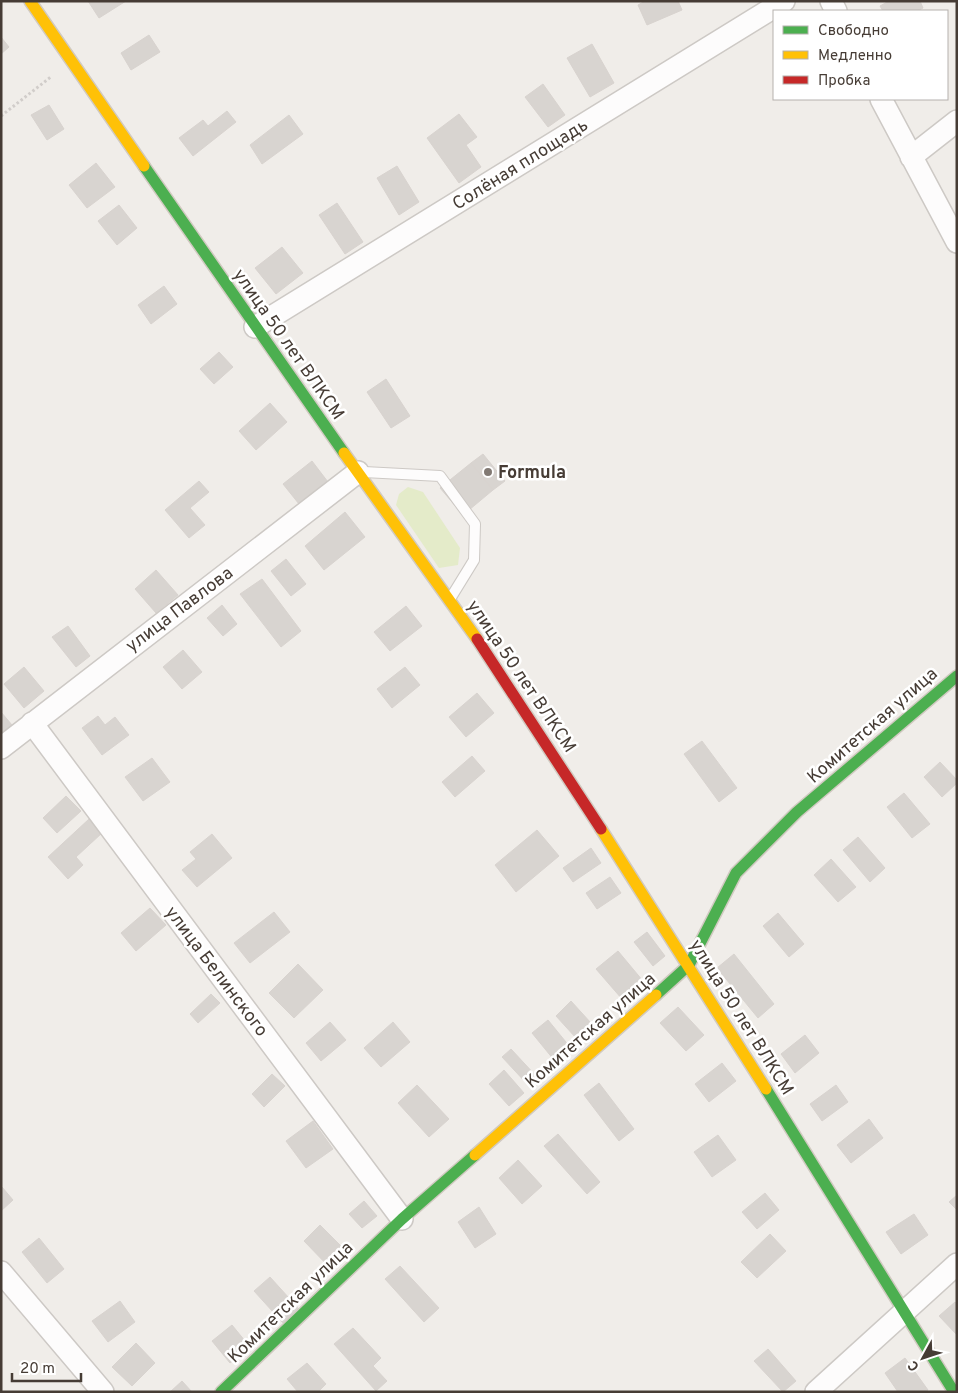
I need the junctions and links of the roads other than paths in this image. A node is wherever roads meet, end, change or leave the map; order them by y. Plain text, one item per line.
1 (30, 1) edge
2 (784, 1) edge
3 (882, 100) edge
4 (957, 121) edge
5 (911, 157) junction
6 (957, 242) edge
7 (255, 327) junction
8 (358, 472) junction
9 (449, 599) junction
10 (957, 676) edge
11 (32, 722) junction
12 (1, 748) edge
13 (689, 966) junction
14 (402, 1219) junction
15 (957, 1264) edge
16 (1, 1272) edge
17 (905, 1312) junction
18 (102, 1392) edge
19 (221, 1392) edge
20 (816, 1392) edge
21 (954, 1392) edge

1 - 7 main road, улица 50 лет ВЛКСМ
2 - 7 street, Солёная площадь
3 - 5 street
4 - 5 street
5 - 6 street
7 - 8 main road, улица 50 лет ВЛКСМ
8 - 9 main road, улица 50 лет ВЛКСМ
8 - 9 lane
8 - 11 street, улица Павлова
9 - 13 main road, улица 50 лет ВЛКСМ
10 - 13 main road, Комитетская улица
11 - 12 street, улица Павлова
11 - 14 street, улица Белинского
13 - 14 main road, Комитетская улица
13 - 17 main road, улица 50 лет ВЛКСМ
14 - 19 main road, Комитетская улица
15 - 17 street
16 - 18 street
17 - 20 street
17 - 21 main road, улица 50 лет ВЛКСМ

